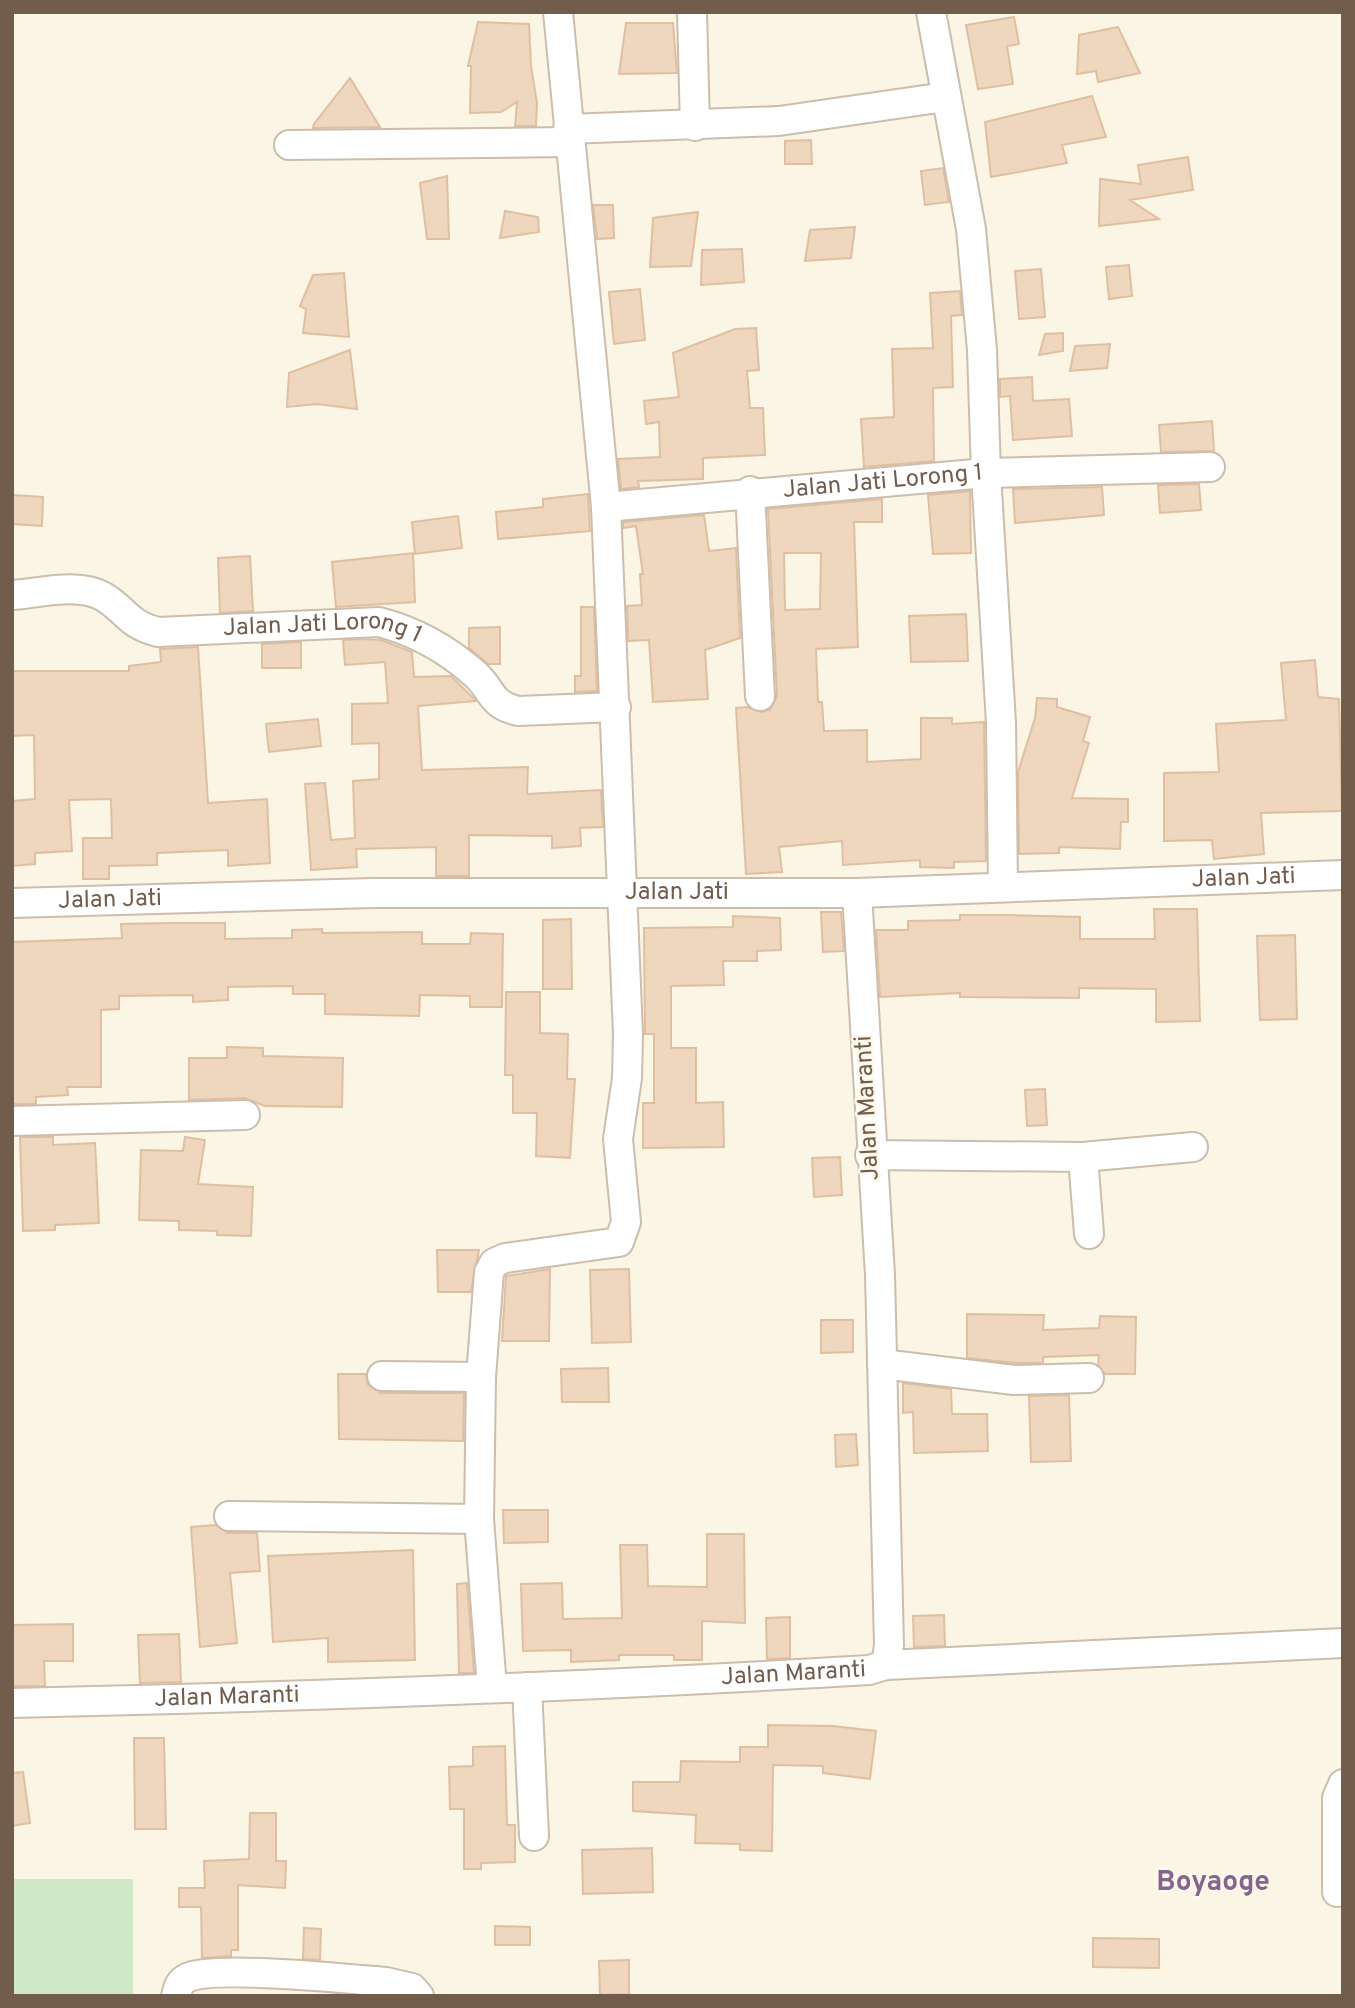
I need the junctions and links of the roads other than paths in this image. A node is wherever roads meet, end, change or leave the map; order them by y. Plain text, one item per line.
1 (558, 12) edge
2 (692, 12) edge
3 (931, 12) edge
4 (945, 97) junction
5 (695, 126) junction
6 (569, 135) junction
7 (289, 145) dead end
8 (1210, 467) dead end
9 (986, 473) junction
10 (750, 491) junction
11 (606, 507) junction
12 (12, 595) edge
13 (760, 696) dead end
14 (616, 707) junction
15 (1343, 875) edge
16 (1003, 887) junction
17 (621, 893) junction
18 (857, 893) junction
19 (12, 903) edge
20 (245, 1115) dead end
21 (12, 1121) edge
22 (1193, 1147) dead end
23 (870, 1155) junction
24 (1083, 1157) junction
25 (1089, 1234) dead end
26 (882, 1364) junction
27 (382, 1376) dead end
28 (481, 1377) junction
29 (1089, 1378) dead end
30 (229, 1516) dead end
31 (479, 1519) junction
32 (1343, 1643) edge
33 (886, 1665) junction
34 (527, 1687) junction
35 (492, 1688) junction
36 (12, 1703) edge
37 (1343, 1784) edge
38 (534, 1836) dead end
39 (1337, 1892) dead end
40 (176, 1996) edge
41 (419, 1996) edge

1 - 6 street
2 - 5 street
3 - 4 street
4 - 5 street
4 - 9 street
5 - 6 street
6 - 7 street
6 - 11 street
8 - 9 street
9 - 10 street, Jalan Jati Lorong 1
9 - 16 street, Jalan Jati Lorong 1
10 - 11 street, Jalan Jati Lorong 1
10 - 13 street
11 - 14 street
12 - 14 street, Jalan Jati Lorong 1
14 - 17 street
15 - 16 street, Jalan Jati
16 - 18 street, Jalan Jati
17 - 18 street, Jalan Jati
17 - 19 street, Jalan Jati
17 - 28 street
18 - 23 street, Jalan Maranti
20 - 21 street
22 - 24 street
23 - 24 street
23 - 26 street, Jalan Maranti
24 - 25 street
26 - 29 street
26 - 33 street, Jalan Maranti
27 - 28 street
28 - 31 street
30 - 31 street
31 - 35 street
32 - 33 street
33 - 34 street, Jalan Maranti
34 - 35 street, Jalan Maranti
34 - 38 street
35 - 36 street, Jalan Maranti
37 - 39 street
40 - 41 street

